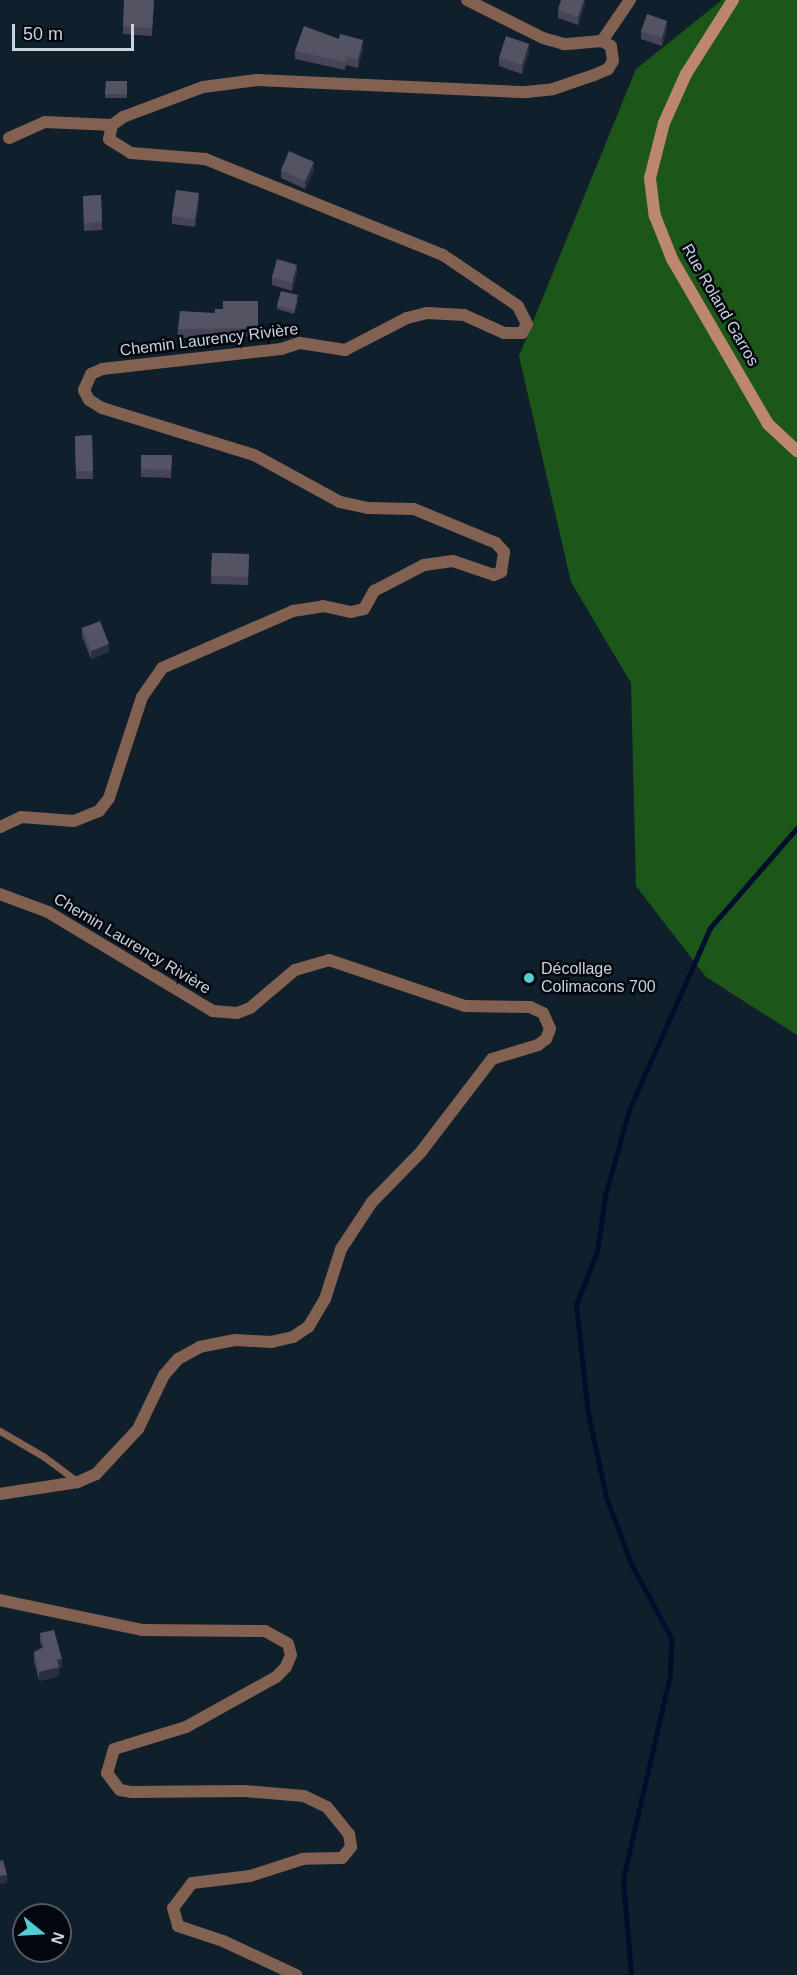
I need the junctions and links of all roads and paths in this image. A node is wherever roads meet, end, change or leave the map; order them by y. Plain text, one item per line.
1 (466, 0) edge
2 (630, 0) edge
3 (733, 0) edge
4 (602, 41) junction
5 (112, 126) junction
6 (9, 138) dead end
7 (797, 451) edge
8 (0, 827) edge
9 (0, 894) edge
10 (0, 1431) edge
11 (78, 1482) junction
12 (0, 1494) edge
13 (0, 1600) edge
14 (296, 1975) edge

1 - 4 street
2 - 4 street
3 - 7 main road, Rue Roland Garros
4 - 5 street
5 - 6 street
5 - 8 street, Chemin Laurency Rivière
9 - 11 street, Chemin Laurency Rivière
10 - 11 lane
11 - 12 street, Chemin Laurency Rivière
13 - 14 street

